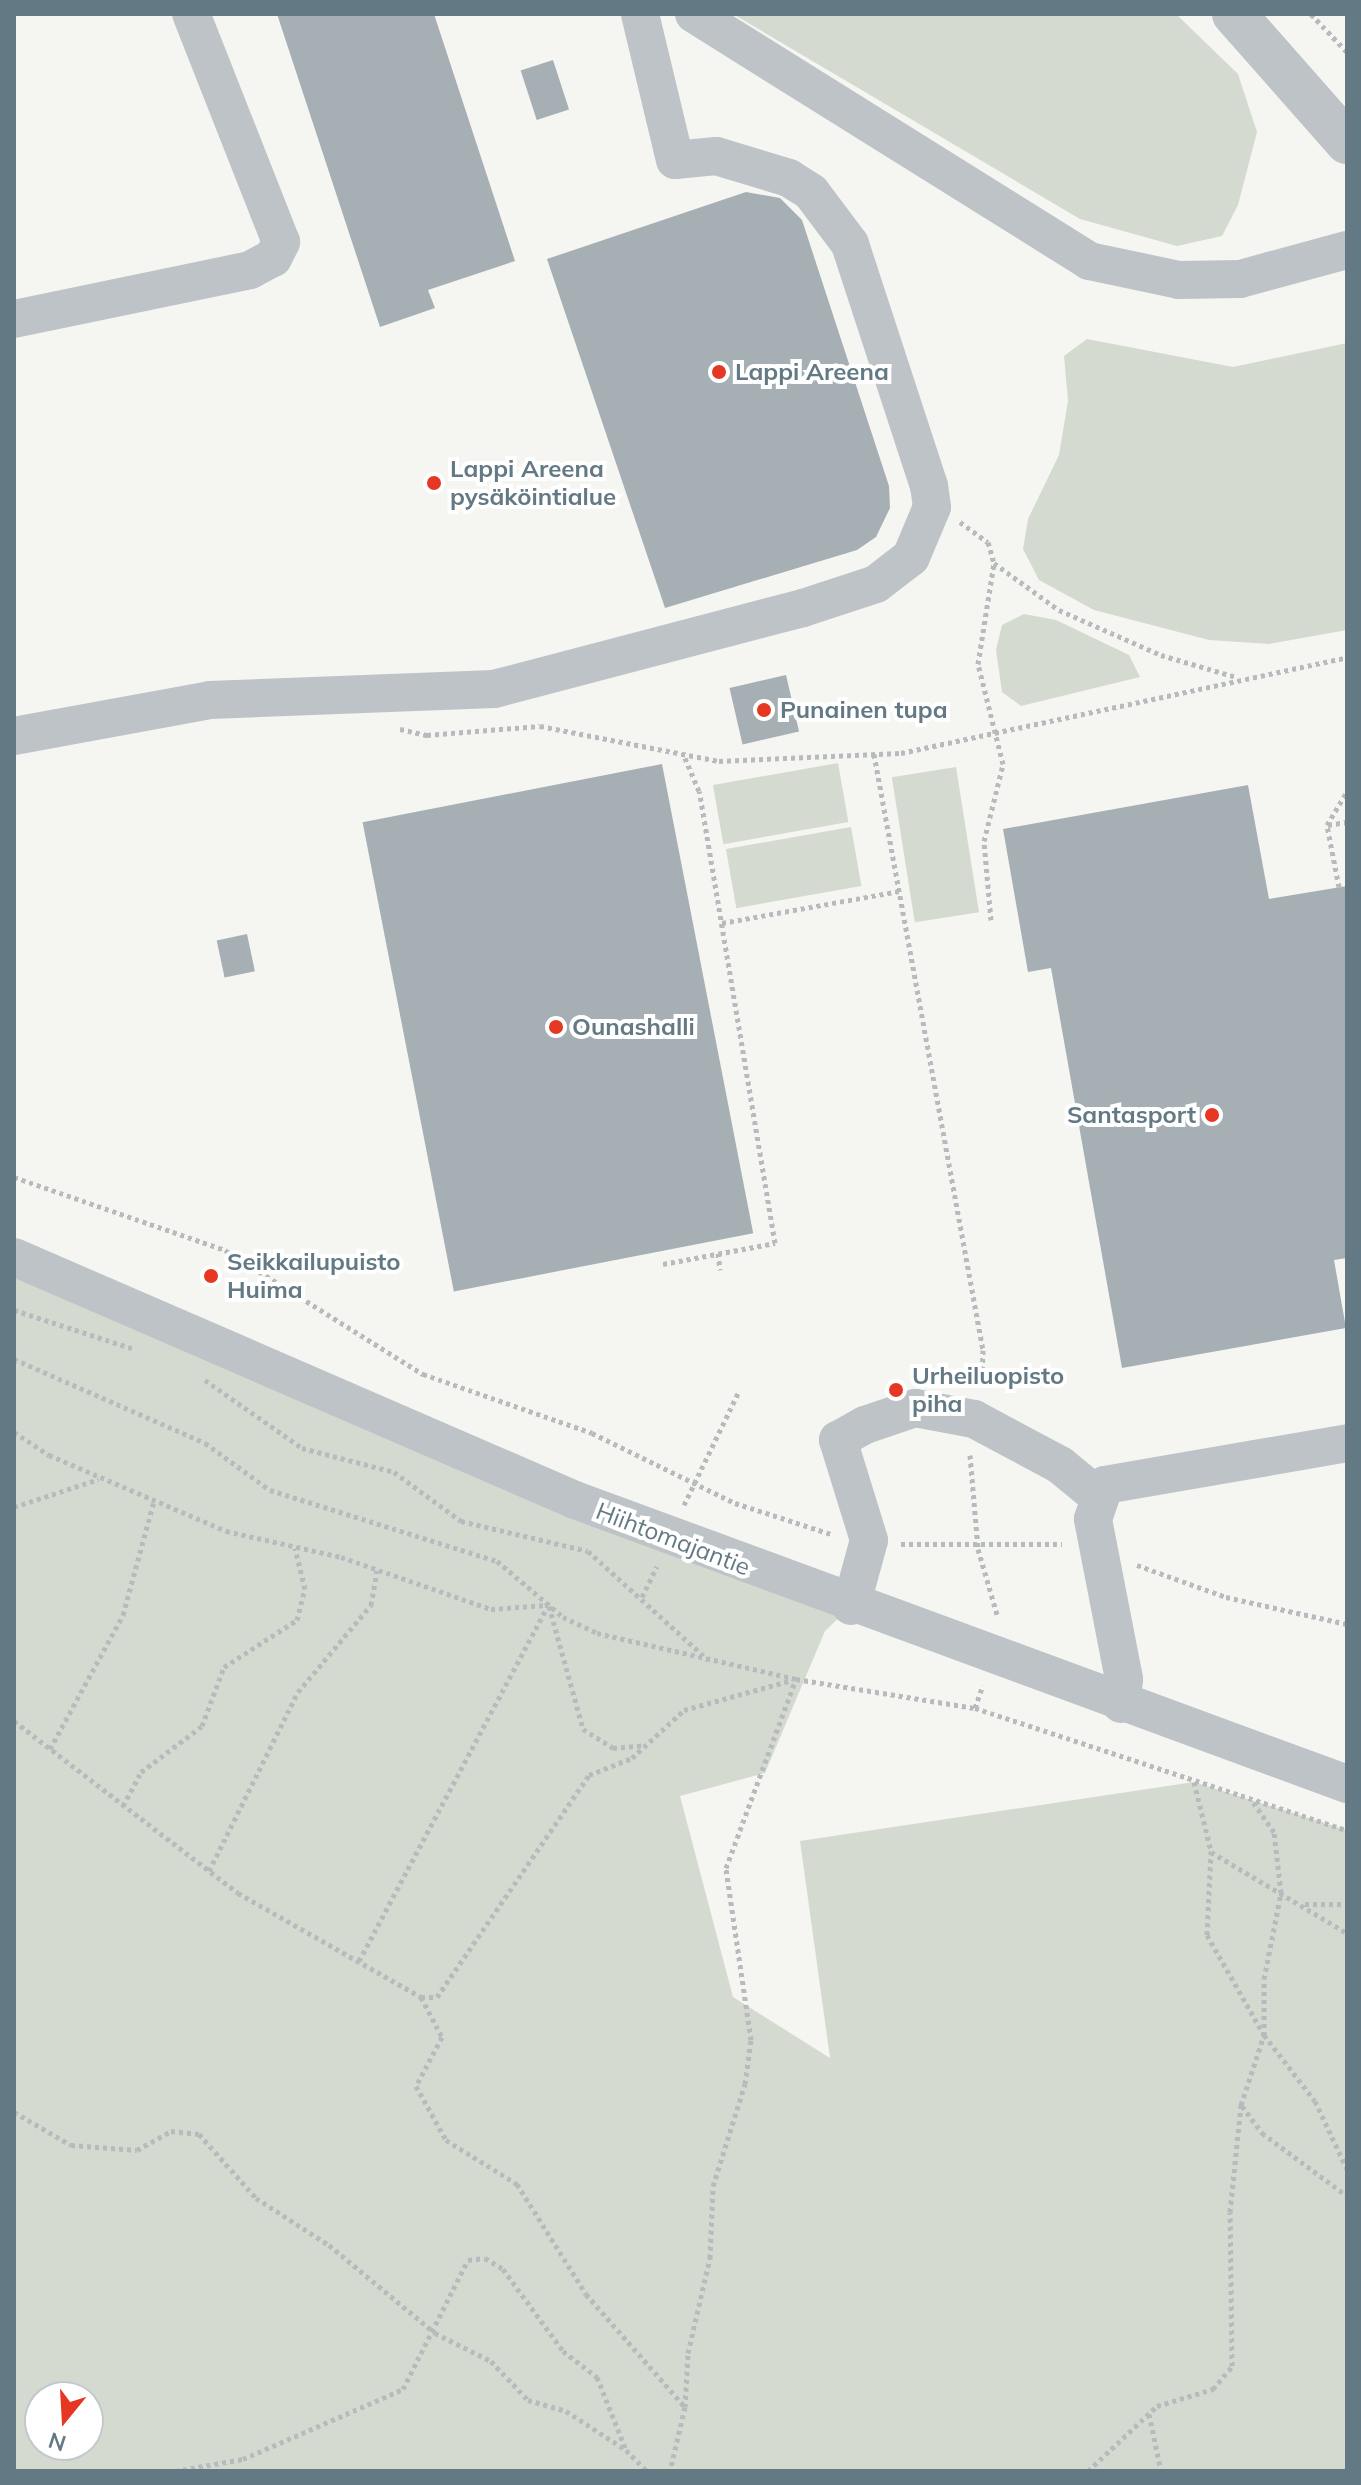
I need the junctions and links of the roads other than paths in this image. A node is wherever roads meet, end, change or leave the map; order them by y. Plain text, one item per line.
1 (191, 14) edge
2 (640, 14) edge
3 (694, 14) edge
4 (1234, 14) edge
5 (1347, 142) edge
6 (1347, 250) edge
7 (14, 319) edge
8 (14, 736) edge
9 (14, 1257) edge
10 (1347, 1443) edge
11 (1099, 1497) junction
12 (851, 1606) junction
13 (1121, 1704) junction
14 (1347, 1784) edge

1 - 7 street
2 - 8 street
3 - 6 street
4 - 5 street
9 - 12 street, Hiihtomajantie
10 - 11 street
11 - 12 street
11 - 13 street
12 - 13 street, Hiihtomajantie
13 - 14 street, Hiihtomajantie

